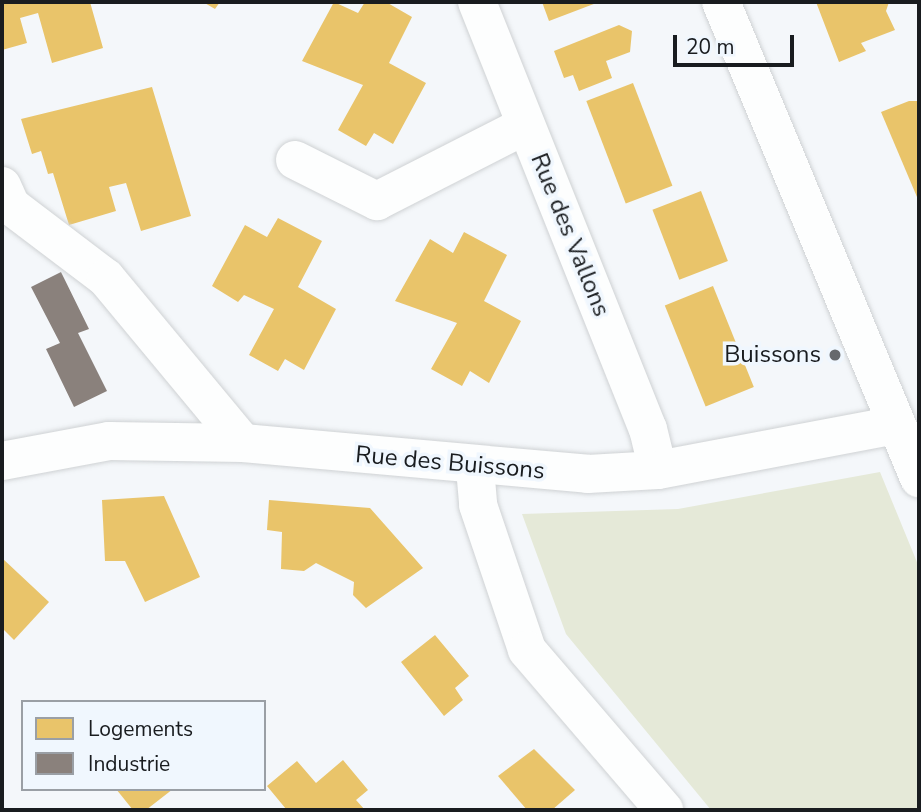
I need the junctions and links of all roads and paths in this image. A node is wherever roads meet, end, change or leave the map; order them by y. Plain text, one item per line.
1 (477, 2) edge
2 (721, 2) edge
3 (526, 125) junction
4 (295, 160) dead end
5 (2, 186) edge
6 (897, 425) junction
7 (243, 443) junction
8 (2, 461) edge
9 (475, 467) junction
10 (658, 470) junction
11 (919, 478) edge
12 (664, 810) edge

1 - 3 street, Rue des Vallons
2 - 6 street
3 - 4 street
3 - 10 street, Rue des Vallons
5 - 7 street
6 - 10 street, Rue des Buissons
6 - 11 street
7 - 8 street, Rue des Buissons
7 - 9 street, Rue des Buissons
9 - 10 street, Rue des Buissons
9 - 12 street

